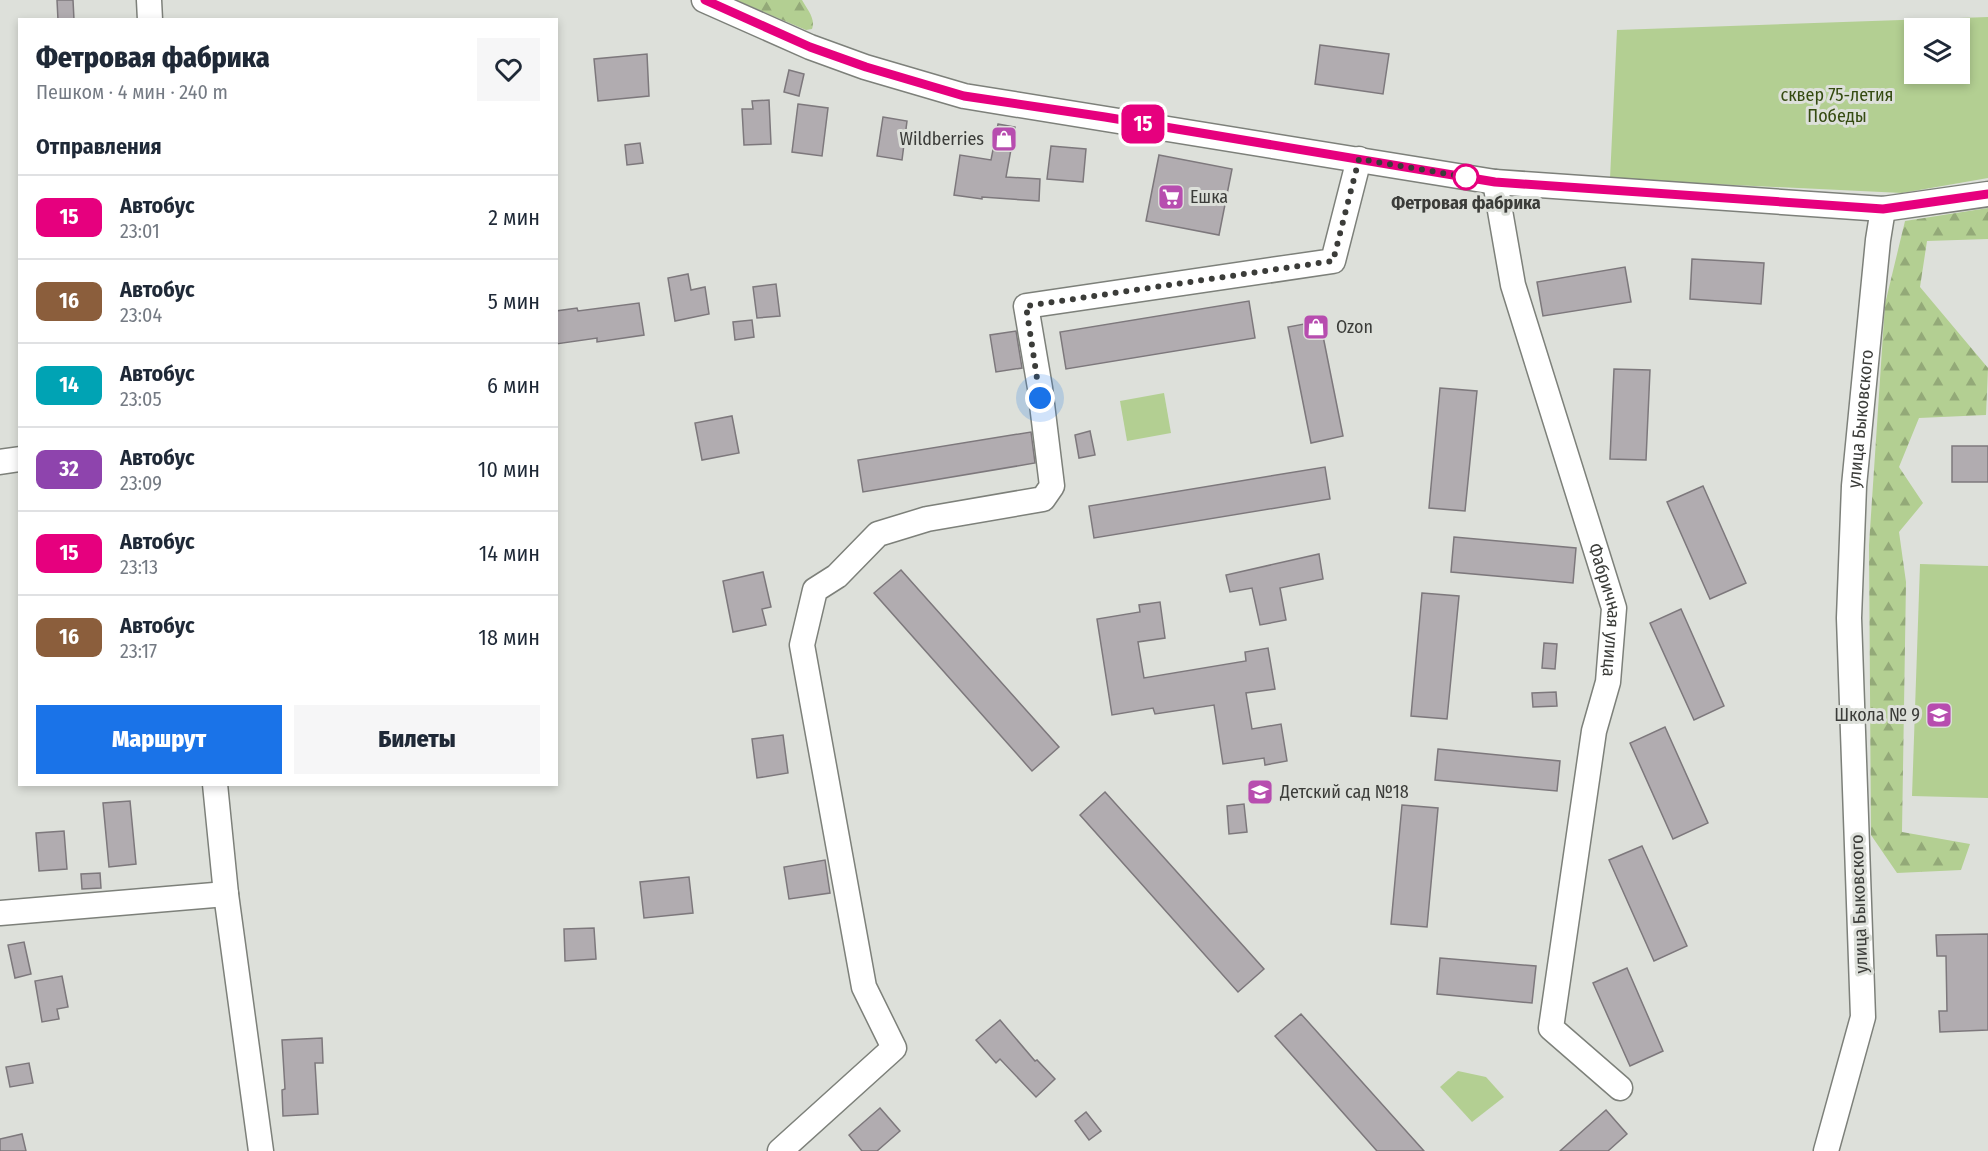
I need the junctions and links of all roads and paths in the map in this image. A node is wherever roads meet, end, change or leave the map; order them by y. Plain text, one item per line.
1 (149, 0) edge
2 (704, 0) edge
3 (150, 18) edge
4 (1359, 159) junction
5 (1495, 182) junction
6 (1988, 195) edge
7 (1883, 209) junction
8 (18, 459) edge
9 (0, 462) edge
10 (215, 786) edge
11 (226, 894) junction
12 (0, 914) edge
13 (1620, 1088) dead end
14 (261, 1151) edge
15 (780, 1151) edge
16 (1826, 1151) edge

1 - 3 street
2 - 4 street
4 - 5 street
4 - 15 street
5 - 7 street
5 - 13 street, Фабричная улица
6 - 7 street
7 - 16 street, улица Быковского
8 - 9 street
10 - 11 street
11 - 12 street
11 - 14 street

